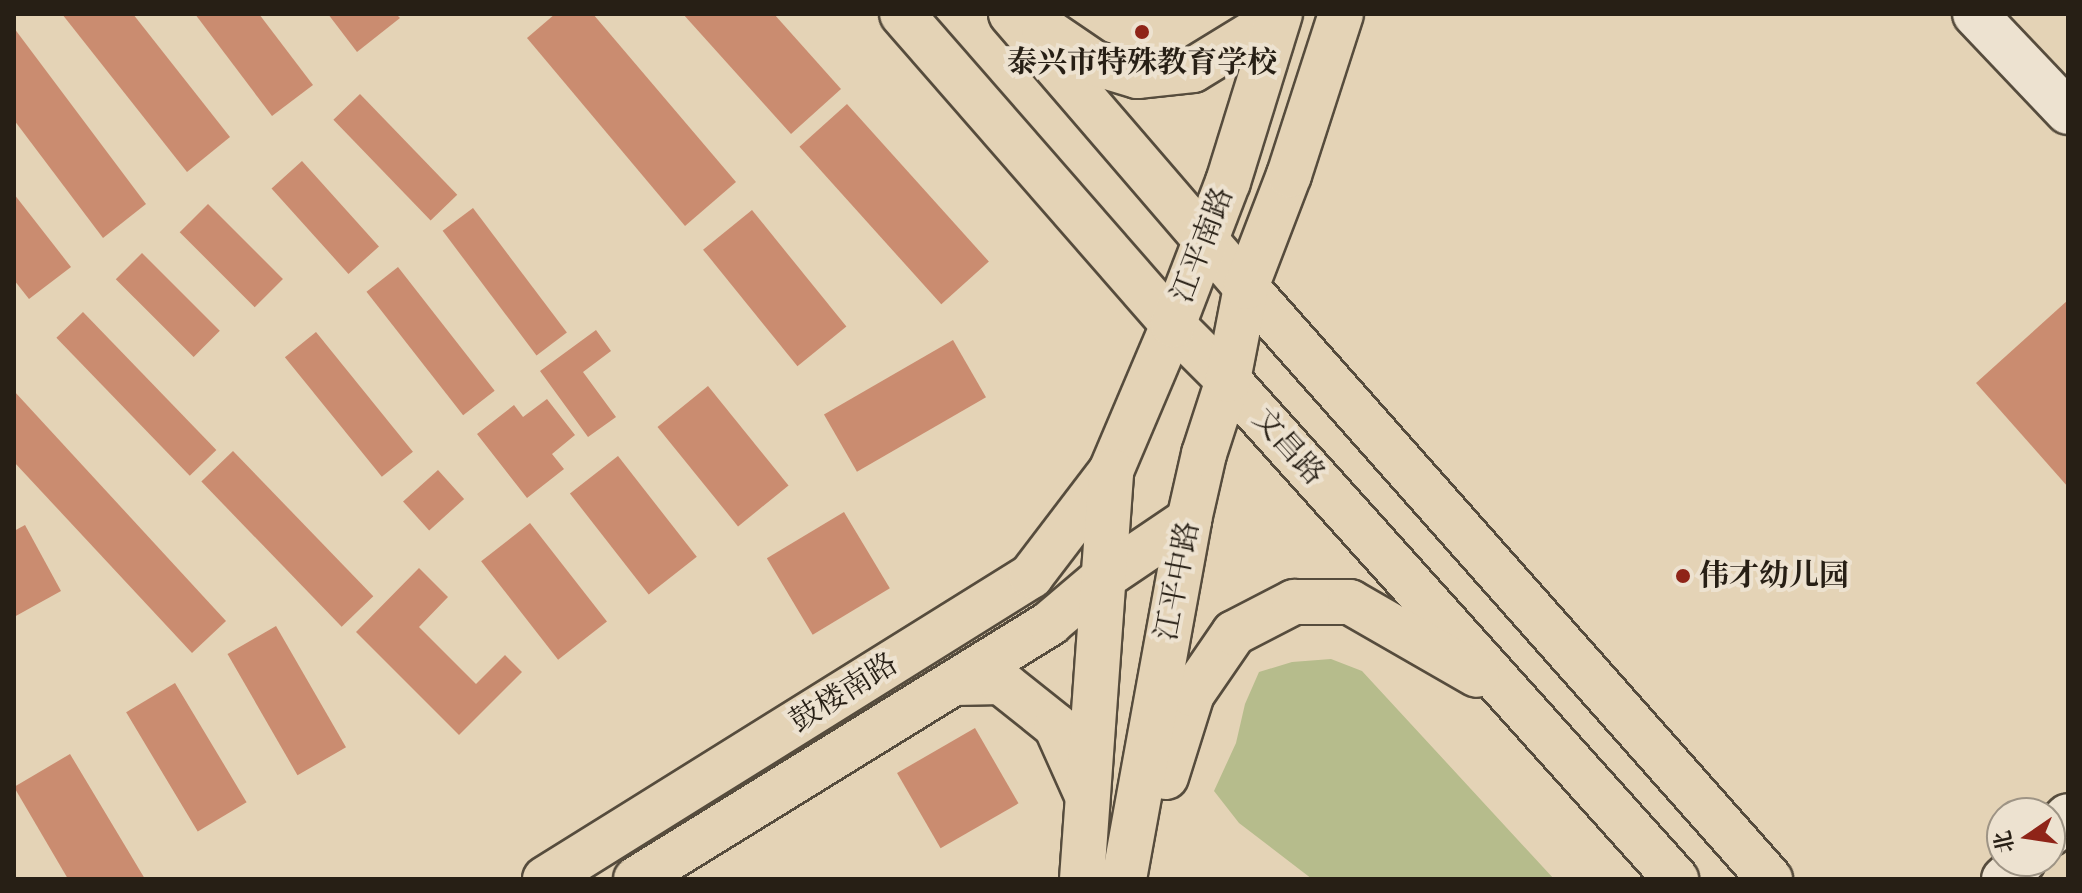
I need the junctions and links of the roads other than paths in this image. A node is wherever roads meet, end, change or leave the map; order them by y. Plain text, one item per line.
1 (902, 14) edge
2 (1011, 14) edge
3 (1022, 14) edge
4 (1341, 14) edge
5 (1975, 14) edge
6 (1279, 16) edge
7 (2068, 112) edge
8 (1205, 239) junction
9 (1246, 287) junction
10 (1173, 325) junction
11 (1228, 380) junction
12 (1111, 471) junction
13 (1189, 520) junction
14 (1103, 578) junction
15 (955, 683) junction
16 (1503, 689) junction
17 (1088, 797) junction
18 (1125, 875) edge
19 (545, 879) edge
20 (636, 879) edge
21 (1082, 879) edge
22 (1676, 879) edge
23 (1770, 879) edge

1 - 10 main road, 文昌路
2 - 8 main road
3 - 6 main road
4 - 9 main road, 江平南路
5 - 7 street
6 - 8 main road, 江平南路
8 - 9 main road
8 - 10 main road, 江平南路
9 - 11 main road, 江平中路
9 - 23 main road
10 - 11 main road, 文昌路
10 - 12 main road, 江平南路
11 - 13 main road, 江平中路
11 - 16 main road, 文昌路
12 - 14 main road
12 - 19 main road, 鼓楼南路
13 - 14 main road, 鼓楼南路
13 - 18 main road, 江平中路
14 - 15 main road, 鼓楼南路
14 - 17 main road
15 - 17 main road
15 - 20 main road, 鼓楼南路
16 - 18 main road
16 - 22 main road, 文昌路
17 - 21 main road

